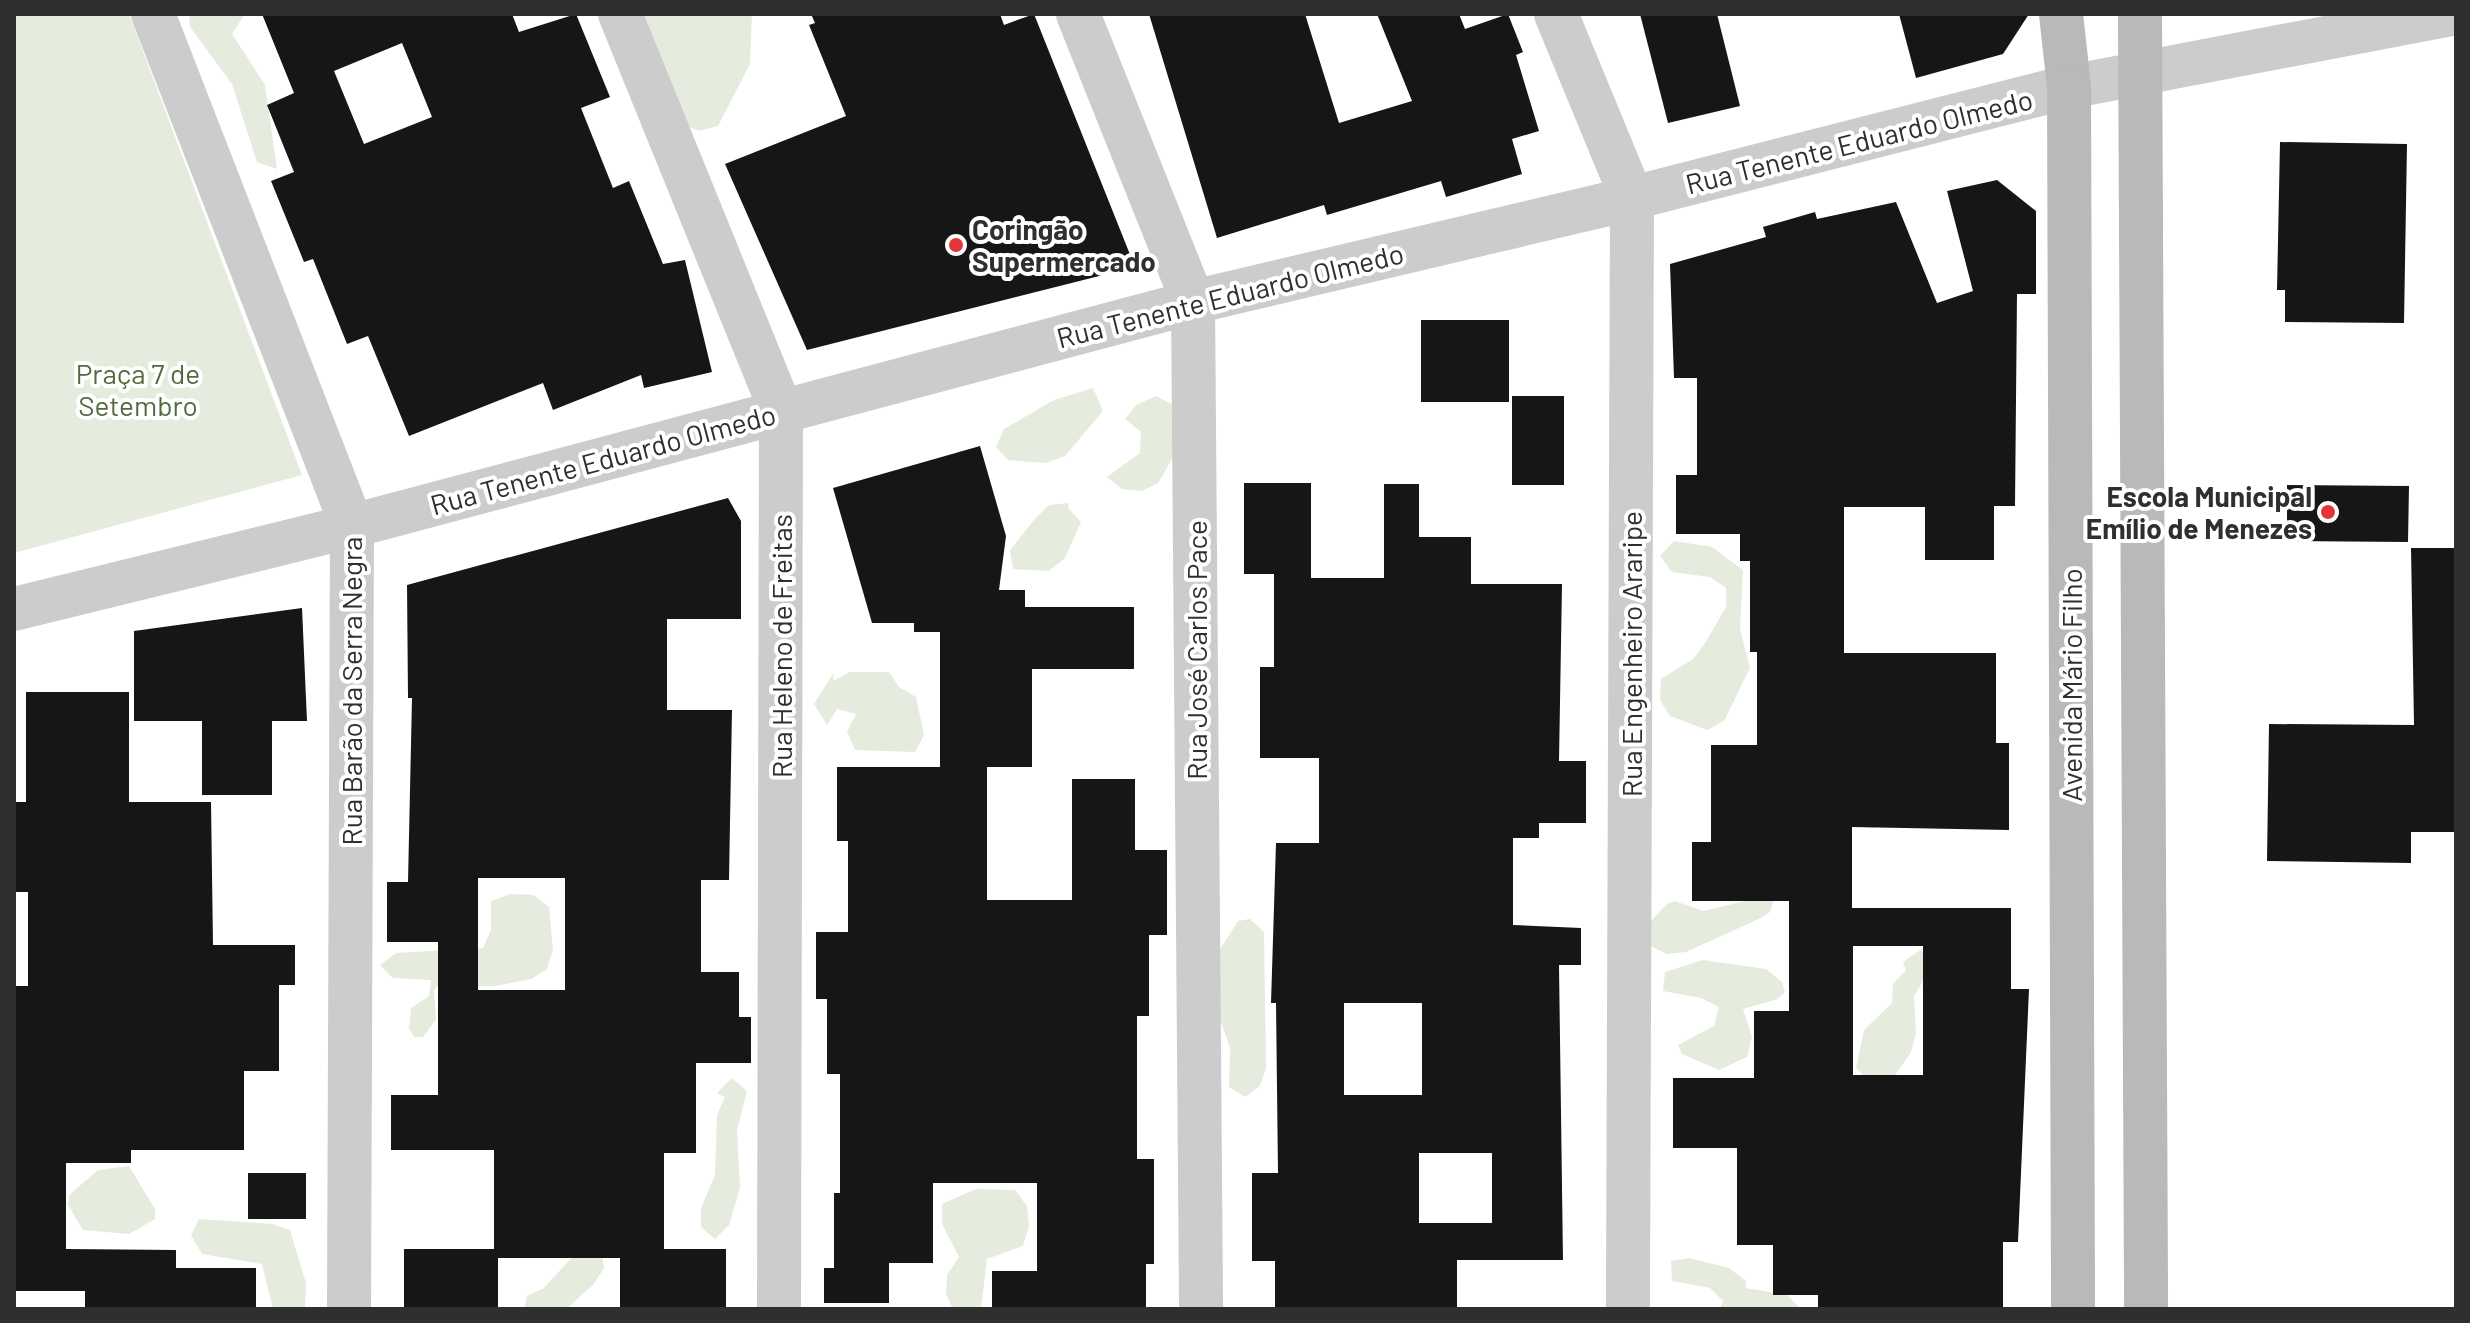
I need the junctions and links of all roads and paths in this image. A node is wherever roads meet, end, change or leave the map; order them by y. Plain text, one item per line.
1 (153, 14) edge
2 (620, 14) edge
3 (1078, 14) edge
4 (1556, 14) edge
5 (2061, 14) edge
6 (2140, 14) edge
7 (2453, 14) edge
8 (2144, 73) junction
9 (2069, 87) junction
10 (1632, 198) junction
11 (1193, 302) junction
12 (781, 411) junction
13 (352, 526) junction
14 (14, 609) edge
15 (349, 1309) edge
16 (779, 1309) edge
17 (1201, 1309) edge
18 (1628, 1309) edge
19 (2073, 1309) edge
20 (2146, 1309) edge

1 - 13 street, Rua Barão da Serra Negra
2 - 12 street, Rua Heleno de Freitas
3 - 11 street, Rua José Carlos Pace
4 - 10 street, Rua Engenheiro Araripe
5 - 9 main road, Avenida Mário Filho
6 - 8 main road
7 - 8 street, Rua Tenente Eduardo Olmedo
8 - 9 street, Rua Tenente Eduardo Olmedo
8 - 20 main road
9 - 10 street, Rua Tenente Eduardo Olmedo
9 - 19 main road, Avenida Mário Filho
10 - 11 street, Rua Tenente Eduardo Olmedo
10 - 18 street, Rua Engenheiro Araripe
11 - 12 street, Rua Tenente Eduardo Olmedo
11 - 17 street, Rua José Carlos Pace
12 - 13 street, Rua Tenente Eduardo Olmedo
12 - 16 street, Rua Heleno de Freitas
13 - 14 street, Rua Tenente Eduardo Olmedo
13 - 15 street, Rua Barão da Serra Negra

